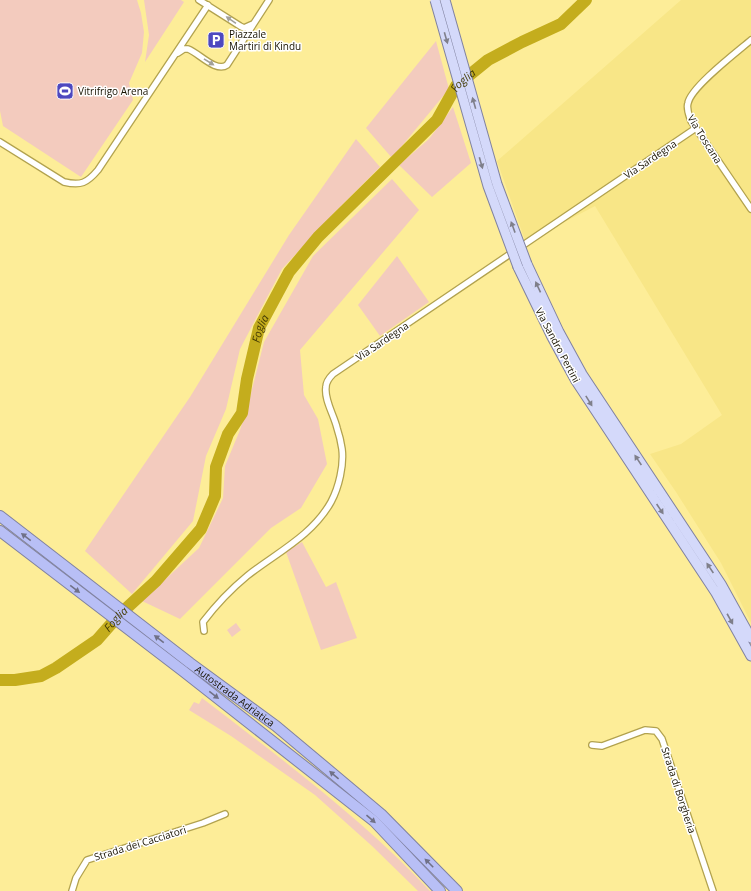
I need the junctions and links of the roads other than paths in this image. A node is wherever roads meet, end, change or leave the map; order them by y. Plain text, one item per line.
1 (199, 0) edge
2 (269, 0) edge
3 (435, 0) edge
4 (445, 0) edge
5 (208, 5) junction
6 (254, 23) junction
7 (751, 40) edge
8 (176, 54) junction
9 (696, 128) junction
10 (0, 142) edge
11 (751, 209) edge
12 (523, 266) junction
13 (0, 516) edge
14 (0, 531) edge
15 (204, 631) dead end
16 (751, 638) edge
17 (751, 656) edge
18 (592, 745) dead end
19 (225, 814) dead end
20 (72, 891) edge
21 (440, 891) edge
22 (457, 891) edge
23 (713, 891) edge

1 - 5 street
2 - 6 street
3 -> 12 main road, Via Sandro Pertini, bridge
12 -> 4 main road, Via Sandro Pertini, bridge
6 -> 5 street
5 - 8 street
8 -> 6 street
7 - 9 street, Via Toscana
8 - 10 street
9 - 11 street, Via Toscana
9 - 15 street, Via Sardegna
16 -> 12 main road, Via Sandro Pertini
12 -> 17 main road, Via Sandro Pertini
22 -> 13 highway, Autostrada Adriatica
14 -> 21 highway, Autostrada Adriatica
18 - 23 street, Strada di Borgheria
19 - 20 street, Strada dei Cacciatori

